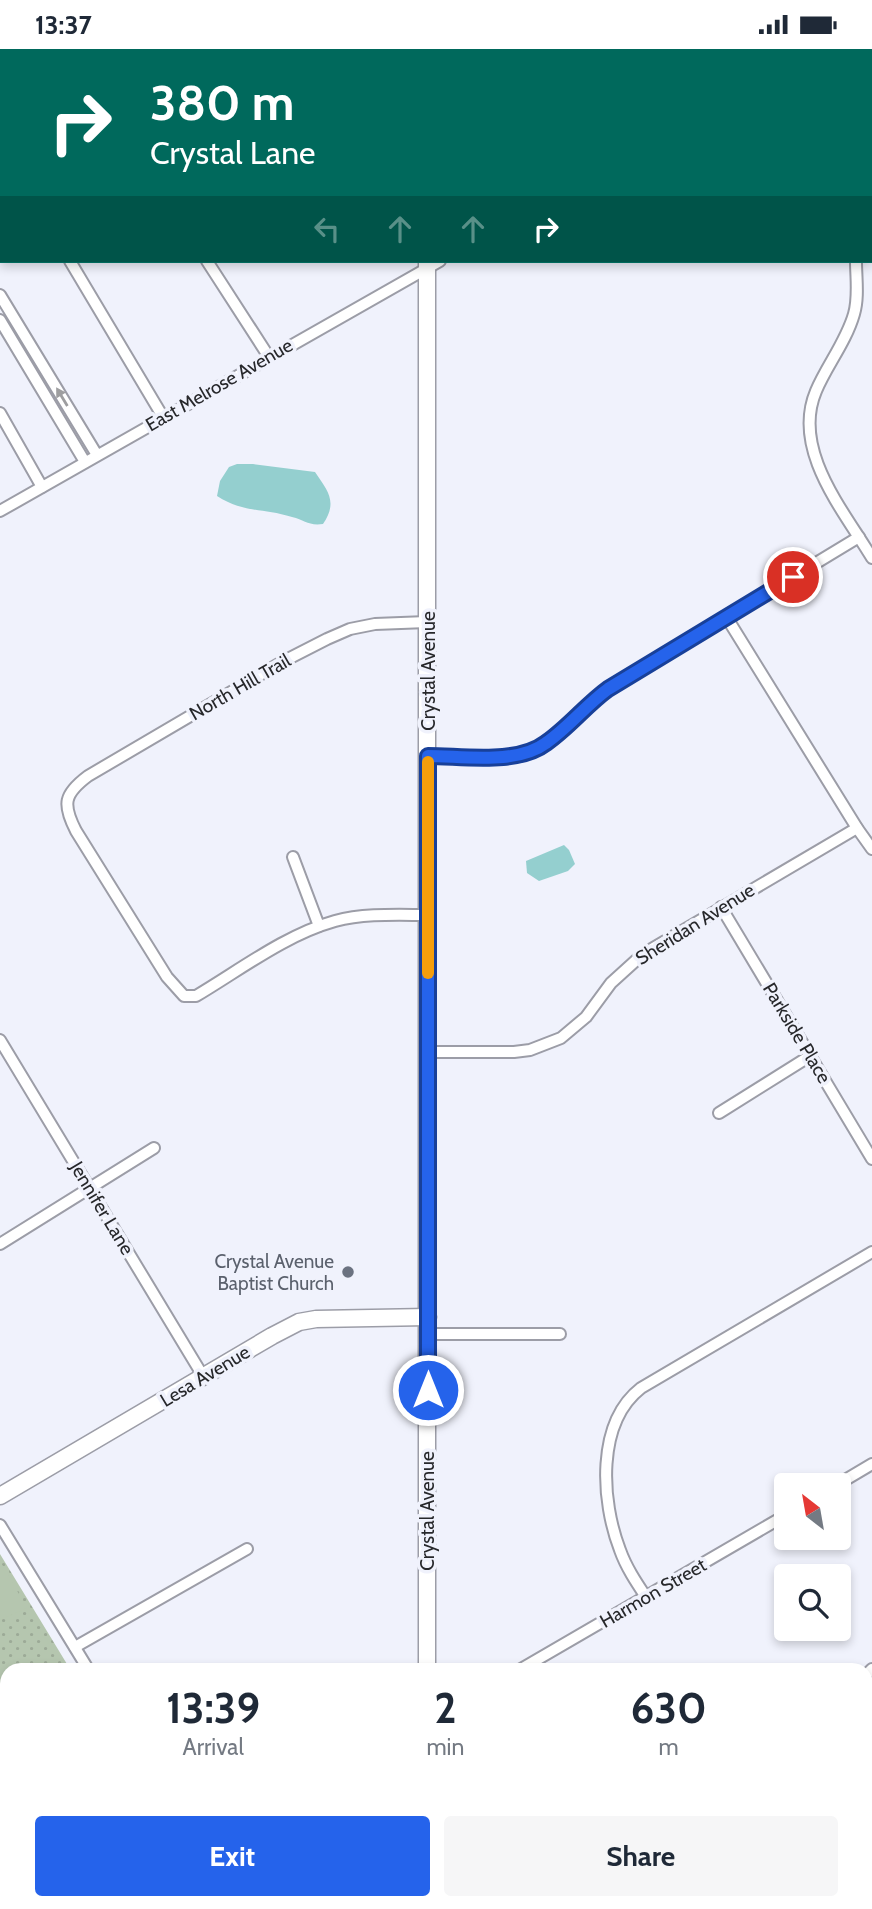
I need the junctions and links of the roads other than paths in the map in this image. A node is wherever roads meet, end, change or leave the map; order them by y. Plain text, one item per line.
1 (71, 263) edge
2 (208, 263) edge
3 (431, 263) edge
4 (856, 263) edge
5 (0, 295) edge
6 (0, 320) edge
7 (269, 357) junction
8 (0, 413) edge
9 (163, 417) junction
10 (97, 455) junction
11 (85, 462) junction
12 (43, 487) junction
13 (0, 512) edge
14 (859, 537) junction
15 (872, 558) edge
16 (727, 618) junction
17 (427, 622) junction
18 (428, 756) junction
19 (857, 828) junction
20 (872, 849) edge
21 (293, 857) dead end
22 (721, 907) junction
23 (428, 915) junction
24 (319, 926) junction
25 (1, 1043) edge
26 (428, 1052) junction
27 (810, 1056) junction
28 (719, 1112) dead end
29 (154, 1148) dead end
30 (872, 1159) edge
31 (90, 1188) junction
32 (0, 1244) edge
33 (872, 1252) edge
34 (428, 1317) junction
35 (428, 1334) junction
36 (560, 1335) dead end
37 (203, 1376) junction
38 (872, 1464) edge
39 (851, 1476) edge
40 (0, 1496) edge
41 (774, 1522) edge
42 (0, 1525) edge
43 (247, 1549) dead end
44 (646, 1597) junction
45 (75, 1647) junction
46 (84, 1663) edge
47 (427, 1663) edge
48 (531, 1663) edge

1 - 9 street
2 - 7 street
3 - 7 street, East Melrose Avenue
3 - 17 street, Crystal Avenue
4 - 14 street
10 -> 5 street
6 - 11 street
7 - 9 street, East Melrose Avenue
8 - 12 street
9 - 10 street, East Melrose Avenue
10 - 11 street, East Melrose Avenue
11 - 12 street, East Melrose Avenue
12 - 13 street, East Melrose Avenue
14 - 15 street
14 - 16 street
16 - 18 street
16 - 19 street
17 - 18 street, Crystal Avenue
17 - 24 street, North Hill Trail
18 - 23 street, Crystal Avenue
19 - 20 street
19 - 22 street, Sheridan Avenue
21 - 24 street
22 - 26 street, Sheridan Avenue
22 - 27 street, Parkside Place
23 - 24 street
23 - 26 street, Crystal Avenue
25 - 31 street, Jennifer Lane
26 - 34 street, Crystal Avenue
27 - 28 street
27 - 30 street, Parkside Place
29 - 31 street
31 - 32 street
31 - 37 street, Jennifer Lane
33 - 44 street
34 - 35 street, Crystal Avenue
34 - 37 street, Lesa Avenue
35 - 36 street
35 - 47 street, Crystal Avenue
37 - 40 street, Lesa Avenue
38 - 39 street
41 - 44 street, Harmon Street
42 - 45 street
43 - 45 street
44 - 48 street, Harmon Street
45 - 46 street

